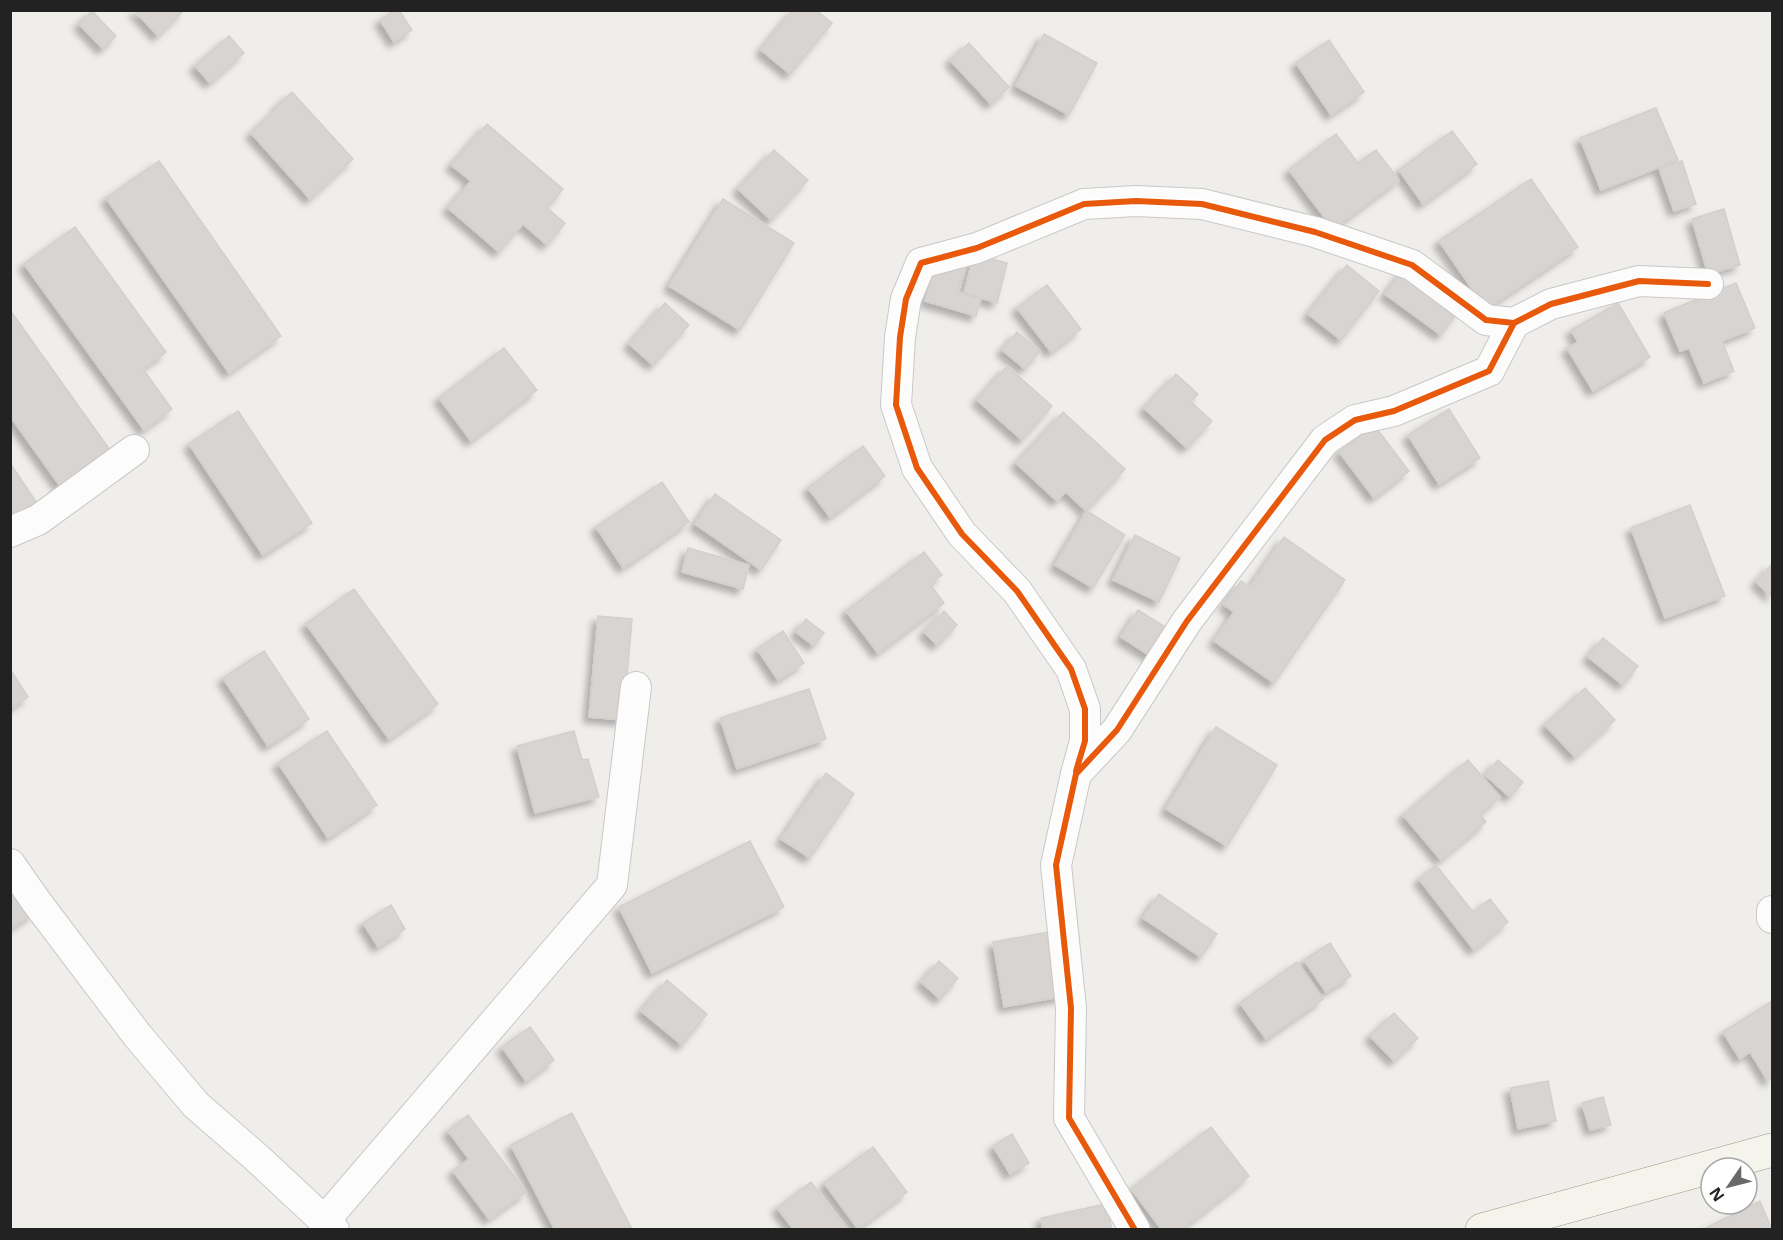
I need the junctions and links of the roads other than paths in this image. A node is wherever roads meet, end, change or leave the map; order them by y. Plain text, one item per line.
1 (1708, 284) dead end
2 (1515, 323) junction
3 (134, 450) dead end
4 (10, 532) edge
5 (636, 687) dead end
6 (1076, 774) junction
7 (10, 864) edge
8 (1773, 911) edge
9 (1773, 918) edge
10 (1773, 1150) edge
11 (329, 1225) edge
12 (1504, 1227) edge
13 (1135, 1230) edge

1 - 2 street
2 - 6 street
2 - 6 street
3 - 4 street
5 - 11 street
6 - 13 street
7 - 11 street
8 - 9 street
10 - 12 main road

